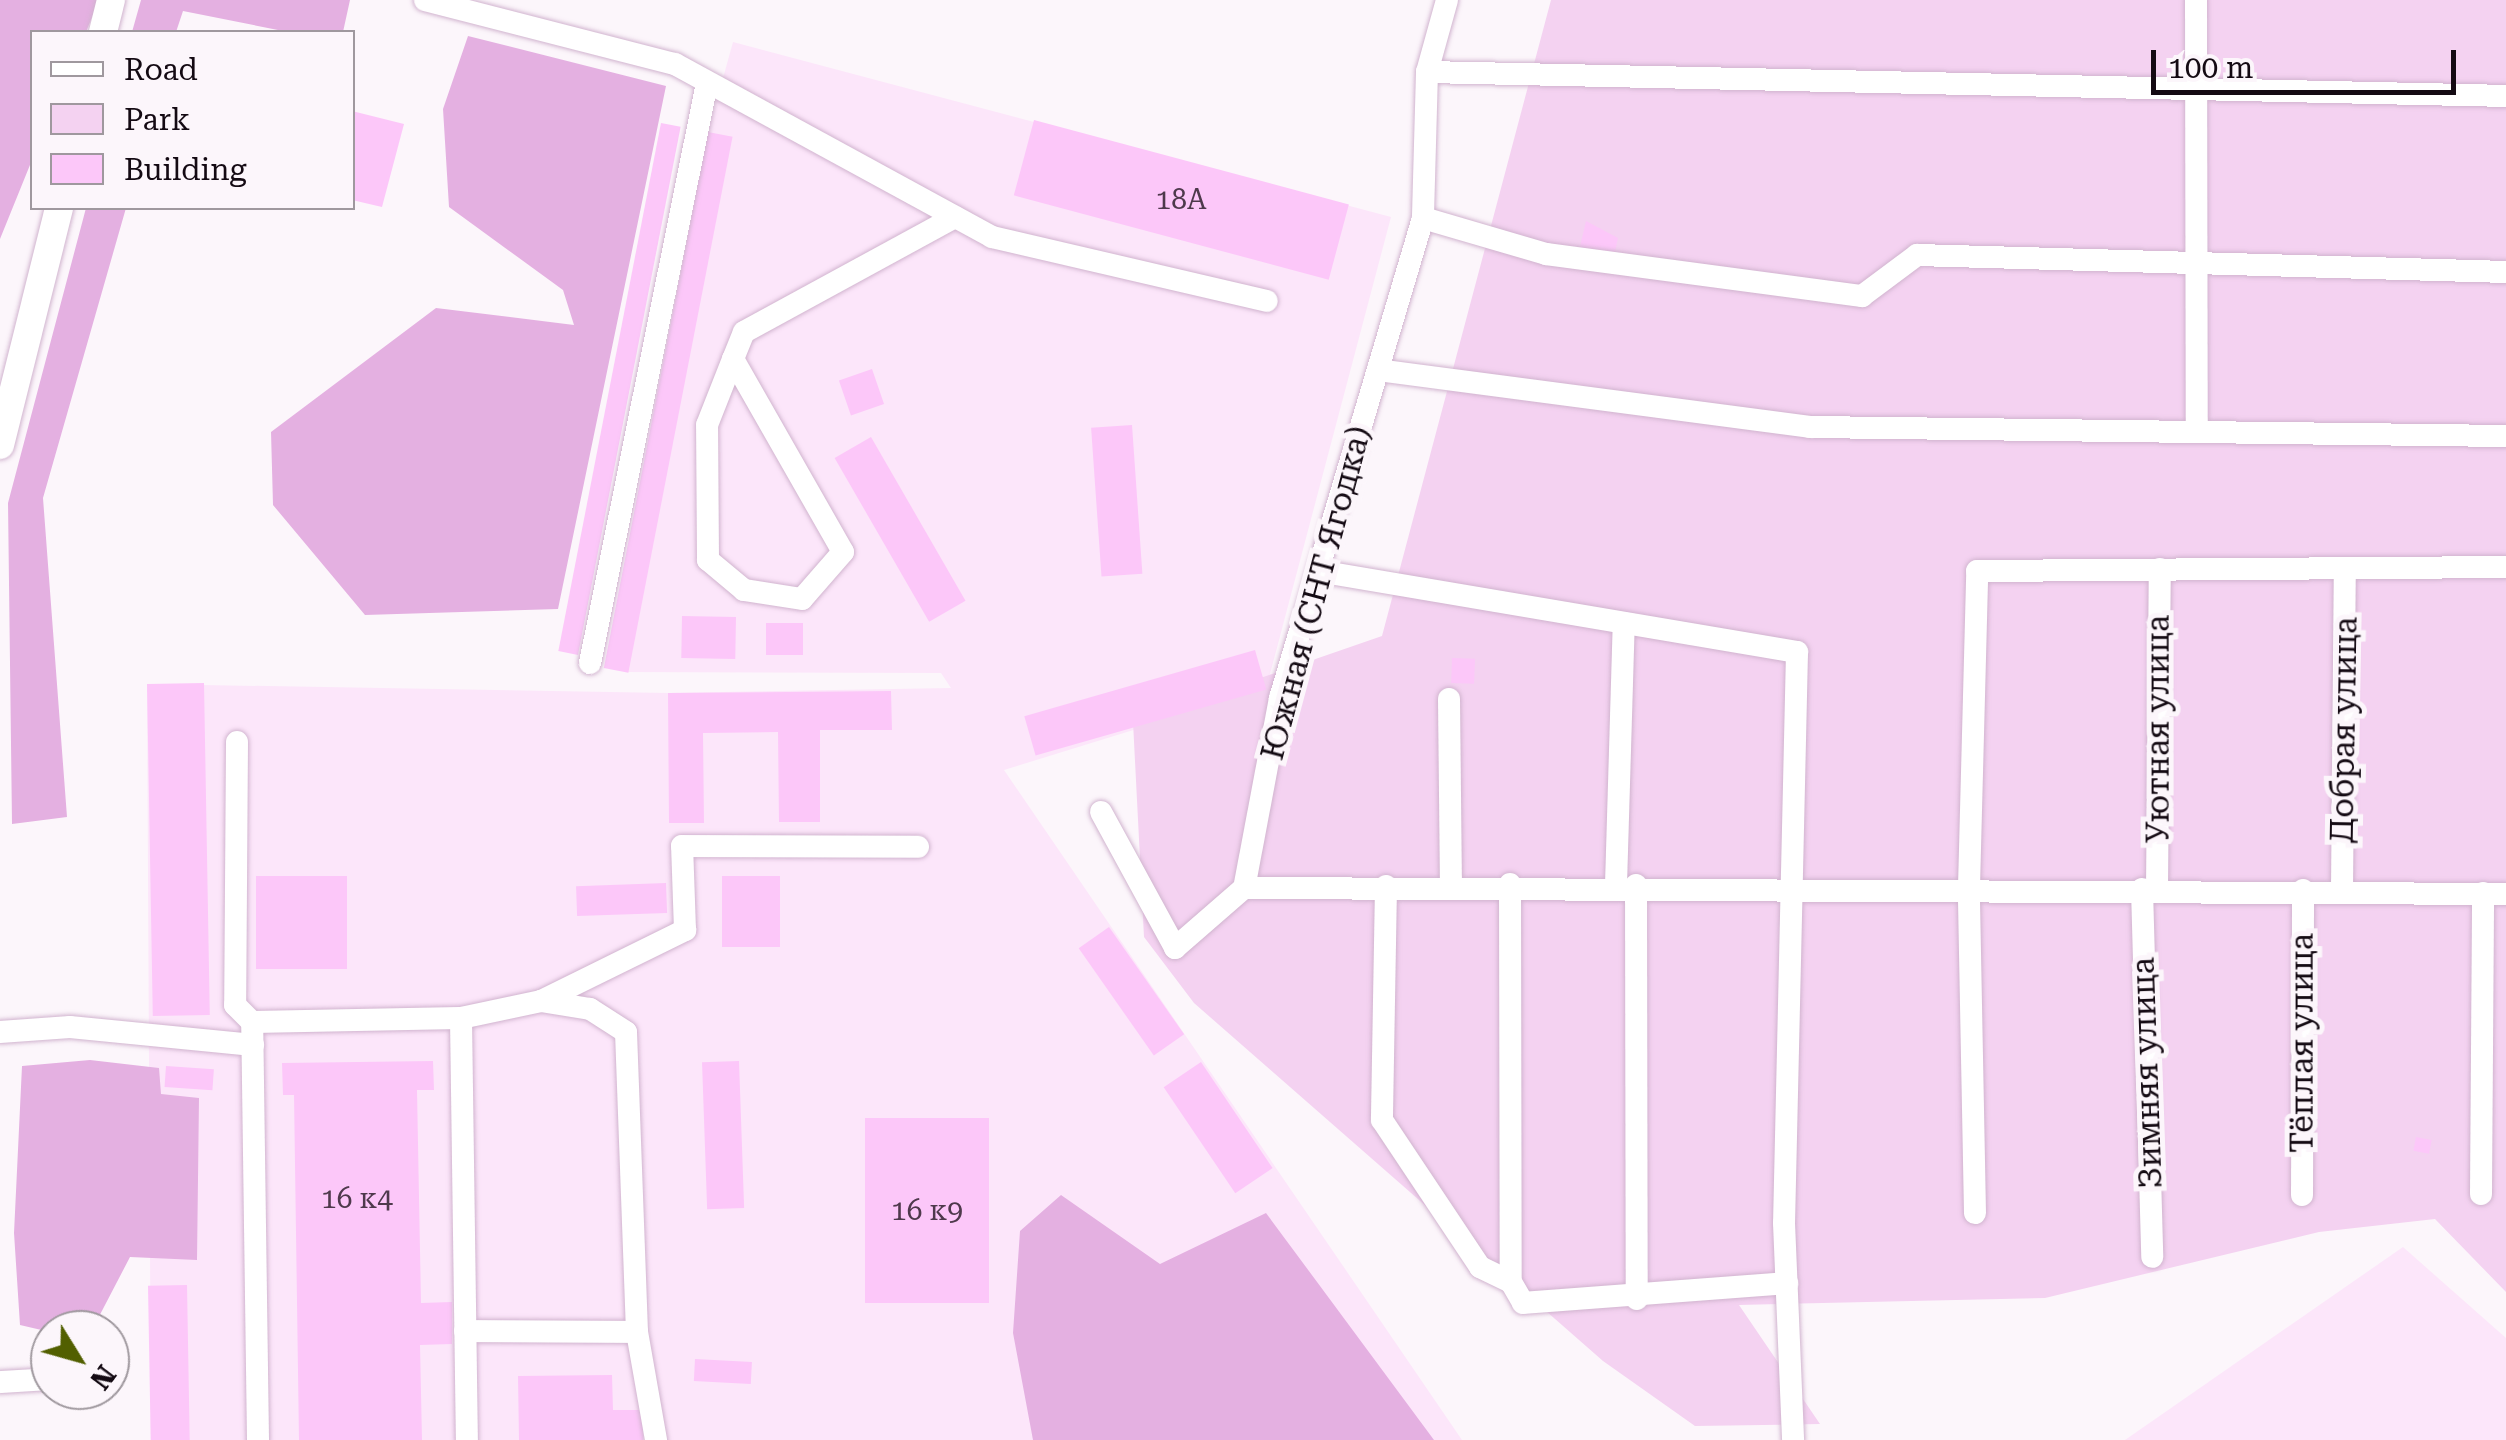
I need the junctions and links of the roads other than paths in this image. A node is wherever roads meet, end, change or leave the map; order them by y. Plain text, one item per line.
1 (112, 0) edge
2 (425, 0) edge
3 (1447, 0) edge
4 (2196, 0) edge
5 (104, 30) edge
6 (1427, 72) junction
7 (708, 84) junction
8 (2194, 92) junction
9 (2506, 96) edge
10 (59, 210) edge
11 (955, 218) junction
12 (1422, 218) junction
13 (2200, 262) junction
14 (2506, 272) edge
15 (1267, 301) dead end
16 (733, 360) junction
17 (1378, 370) junction
18 (2197, 429) junction
19 (2506, 436) edge
20 (0, 445) edge
21 (2506, 567) edge
22 (2345, 568) junction
23 (2160, 570) junction
24 (1318, 572) junction
25 (1624, 623) junction
26 (590, 662) dead end
27 (1449, 699) dead end
28 (236, 742) dead end
29 (1101, 812) dead end
30 (918, 847) dead end
31 (1510, 884) junction
32 (1792, 884) junction
33 (1626, 885) junction
34 (1386, 886) junction
35 (1451, 886) junction
36 (1968, 887) junction
37 (1244, 888) junction
38 (2150, 889) junction
39 (2303, 890) junction
40 (2342, 892) junction
41 (2495, 893) edge
42 (541, 1001) junction
43 (461, 1018) junction
44 (0, 1032) edge
45 (253, 1033) junction
46 (2302, 1194) dead end
47 (2481, 1194) dead end
48 (1975, 1213) dead end
49 (2152, 1257) dead end
50 (1511, 1282) junction
51 (1786, 1284) junction
52 (1636, 1299) junction
53 (466, 1331) junction
54 (637, 1332) junction
55 (30, 1380) edge
56 (0, 1382) edge
57 (258, 1440) edge
58 (467, 1440) edge
59 (656, 1440) edge
60 (1794, 1440) edge

1 - 5 main road
2 - 7 street
3 - 6 street, Южная (СНТ Ягодка)
4 - 8 street
6 - 8 street
6 - 12 street, Южная (СНТ Ягодка)
7 - 11 street
7 - 26 street
8 - 9 street
8 - 13 street
10 - 20 main road
11 - 15 street
11 - 16 street
12 - 13 street
12 - 17 street, Южная (СНТ Ягодка)
13 - 14 street
13 - 18 street
16 - 16 street
17 - 18 street
17 - 24 street, Южная (СНТ Ягодка)
18 - 19 street
21 - 22 street
22 - 23 street
22 - 40 street, Добрая улица
23 - 36 street
23 - 38 street, Уютная улица
24 - 25 street
24 - 37 street, Южная (СНТ Ягодка)
25 - 32 street
25 - 33 street
27 - 35 street
28 - 45 street
29 - 37 street
30 - 42 street
31 - 33 street
31 - 35 street
31 - 50 street
32 - 33 street
32 - 36 street
32 - 51 street
33 - 52 street
34 - 35 street
34 - 37 street
34 - 50 street
36 - 38 street
36 - 48 street
38 - 39 street
38 - 49 street, Зимняя улица
39 - 40 street
39 - 46 street, Тёплая улица
40 - 41 street
41 - 47 street
42 - 43 street
42 - 54 street
43 - 45 street
43 - 53 street
44 - 45 street
45 - 57 street
50 - 52 street
51 - 52 street
51 - 60 street
53 - 54 street
53 - 58 street
54 - 59 street
55 - 56 street

